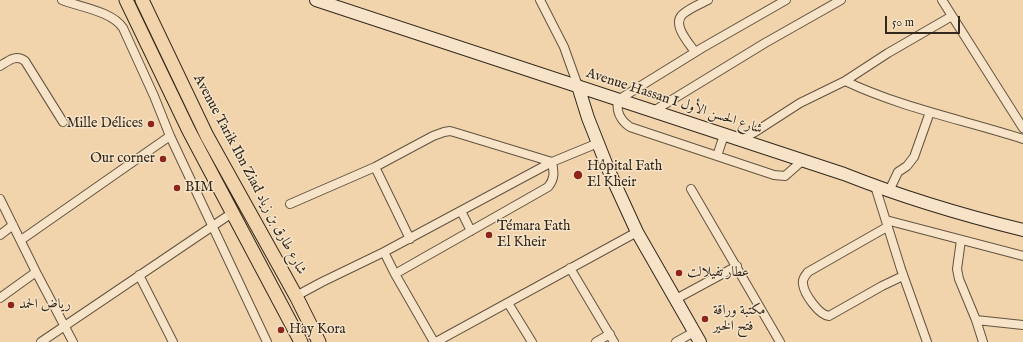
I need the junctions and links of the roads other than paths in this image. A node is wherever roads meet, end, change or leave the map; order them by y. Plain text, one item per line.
1 (62, 0) edge
2 (126, 0) edge
3 (142, 0) edge
4 (316, 0) edge
5 (540, 0) edge
6 (708, 0) edge
7 (786, 0) edge
8 (942, 0) edge
9 (836, 1) edge
10 (952, 16) junction
11 (695, 52) junction
12 (0, 66) edge
13 (846, 81) junction
14 (578, 86) junction
15 (618, 100) junction
16 (652, 112) junction
17 (930, 112) junction
18 (63, 122) dead end
19 (1023, 128) edge
20 (724, 135) junction
21 (170, 136) junction
22 (1023, 139) edge
23 (740, 140) junction
24 (598, 142) junction
25 (717, 156) junction
26 (802, 160) junction
27 (552, 162) junction
28 (375, 167) junction
29 (875, 186) junction
30 (691, 189) dead end
31 (890, 191) junction
32 (0, 199) edge
33 (290, 204) dead end
34 (461, 211) junction
35 (232, 213) junction
36 (887, 224) junction
37 (13, 225) junction
38 (212, 227) junction
39 (1023, 230) edge
40 (471, 231) junction
41 (637, 232) junction
42 (0, 235) edge
43 (410, 238) junction
44 (21, 240) junction
45 (961, 240) junction
46 (384, 252) junction
47 (1023, 256) edge
48 (737, 266) junction
49 (570, 268) junction
50 (36, 272) junction
51 (395, 274) junction
52 (139, 275) junction
53 (903, 276) junction
54 (296, 296) junction
55 (0, 298) edge
56 (676, 299) junction
57 (508, 303) junction
58 (976, 320) junction
59 (1023, 325) edge
60 (65, 326) junction
61 (610, 334) junction
62 (697, 337) edge
63 (41, 342) edge
64 (73, 342) edge
65 (173, 342) edge
66 (267, 342) edge
67 (301, 342) edge
68 (319, 342) edge
69 (435, 342) edge
70 (532, 342) edge
71 (596, 342) edge
72 (614, 342) edge
73 (676, 342) edge
74 (780, 342) edge
75 (927, 342) edge
76 (983, 342) edge

1 - 21 street
2 - 35 main road
3 - 54 main road, Avenue Tarik Ibn Ziad شارع طارق بن زياد
4 - 14 main road, Avenue Hassan I شارع الحسن الأول
5 - 14 street
6 - 11 street
7 - 11 street
8 - 10 street
9 - 16 street
10 - 13 street
10 - 19 street
11 - 15 street
12 - 18 street
13 - 17 street
13 - 23 street
14 - 15 main road, Avenue Hassan I شارع الحسن الأول
14 - 24 main road
15 - 16 main road, Avenue Hassan I شارع الحسن الأول
15 - 25 street
16 - 20 main road, Avenue Hassan I شارع الحسن الأول
17 - 22 street
17 - 31 street
20 - 23 main road, Avenue Hassan I شارع الحسن الأول
20 - 25 street
21 - 38 street
21 - 44 street
23 - 26 main road, Avenue Hassan I شارع الحسن الأول
24 - 27 street
24 - 41 main road
25 - 26 street
26 - 29 main road, Avenue Hassan I شارع الحسن الأول
27 - 28 street
27 - 34 street
27 - 40 street
28 - 33 street
28 - 43 street
29 - 31 main road, Avenue Hassan I شارع الحسن الأول
29 - 36 street
30 - 48 street
31 - 39 main road, Avenue Hassan I شارع الحسن الأول
32 - 37 street
34 - 40 street
34 - 43 street
35 - 38 street
35 - 67 main road
36 - 45 street
36 - 53 street
36 - 53 street
37 - 42 street
37 - 44 street
38 - 52 street
38 - 66 street
40 - 51 street
41 - 49 street
41 - 56 main road
43 - 46 street
44 - 50 street
45 - 47 street
45 - 58 street
46 - 51 street
46 - 54 street
48 - 56 street
48 - 74 street
49 - 57 street
49 - 61 street
50 - 55 street
50 - 60 street
51 - 69 street
52 - 60 street
52 - 65 street
53 - 75 street
54 - 68 main road, Avenue Tarik Ibn Ziad شارع طارق بن زياد
56 - 62 main road
57 - 69 street
57 - 70 street
58 - 59 street
58 - 76 street
60 - 63 street
60 - 64 street
61 - 71 street
61 - 72 street
62 - 73 street

